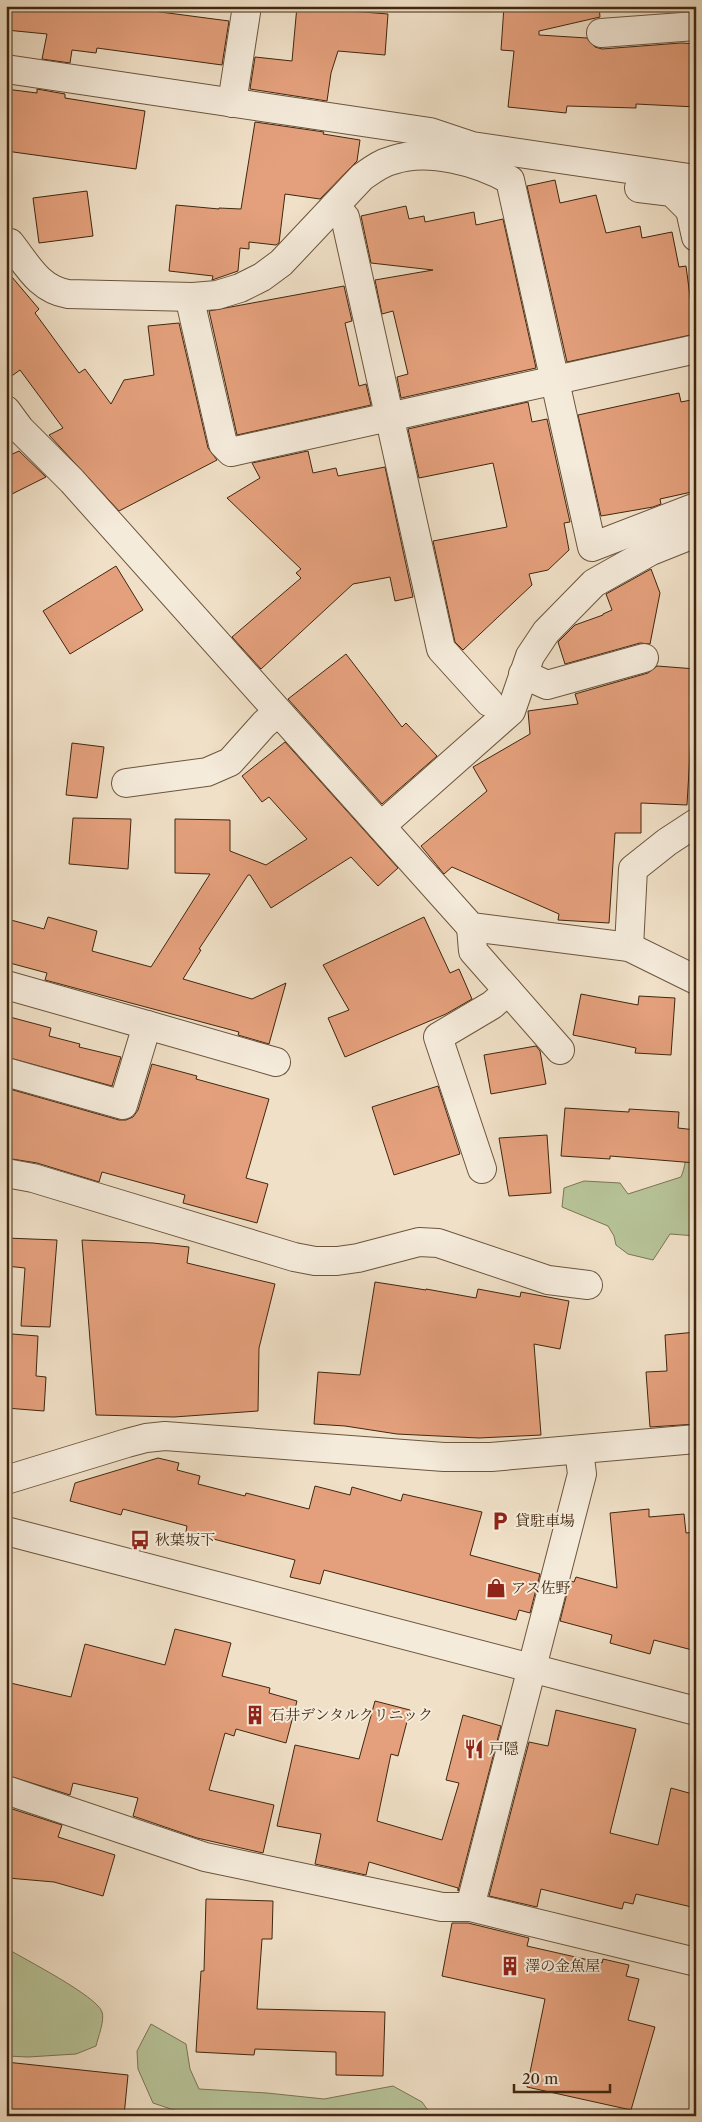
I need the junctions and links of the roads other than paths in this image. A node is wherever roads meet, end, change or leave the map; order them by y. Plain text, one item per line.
1 (247, 6) edge
2 (696, 26) edge
3 (601, 33) dead end
4 (6, 69) edge
5 (232, 103) junction
6 (429, 144) junction
7 (696, 179) edge
8 (510, 180) junction
9 (334, 207) junction
10 (696, 237) edge
11 (6, 245) edge
12 (193, 297) junction
13 (696, 349) edge
14 (554, 381) junction
15 (6, 410) edge
16 (390, 417) junction
17 (696, 507) edge
18 (696, 533) edge
19 (644, 658) dead end
20 (523, 674) junction
21 (489, 702) dead end
22 (278, 712) junction
23 (126, 783) dead end
24 (696, 823) edge
25 (381, 826) junction
26 (471, 927) junction
27 (629, 947) junction
28 (696, 980) edge
29 (6, 985) edge
30 (508, 991) junction
31 (147, 1025) junction
32 (560, 1050) dead end
33 (276, 1062) dead end
34 (6, 1072) edge
35 (482, 1169) dead end
36 (6, 1173) edge
37 (588, 1285) dead end
38 (696, 1440) edge
39 (579, 1450) junction
40 (6, 1480) edge
41 (6, 1531) edge
42 (531, 1668) junction
43 (696, 1711) edge
44 (6, 1790) edge
45 (470, 1907) junction
46 (696, 1962) edge

1 - 5 street
2 - 3 street
4 - 5 street
5 - 6 street
6 - 7 street
6 - 8 street
6 - 9 street
8 - 10 street
8 - 14 street
9 - 12 street
9 - 16 street
11 - 12 street
12 - 16 street
13 - 14 street
14 - 16 street
14 - 17 street
15 - 22 street
16 - 21 street
18 - 20 street
19 - 20 street
20 - 25 street
22 - 23 street
22 - 25 street
24 - 27 street
25 - 26 street
26 - 27 street
26 - 30 street
27 - 28 street
29 - 31 street
30 - 32 street
30 - 35 street
31 - 33 street
31 - 34 street
36 - 37 street
38 - 39 street
39 - 40 street
39 - 42 street
41 - 42 street
42 - 43 street
42 - 45 street
44 - 45 street
45 - 46 street

